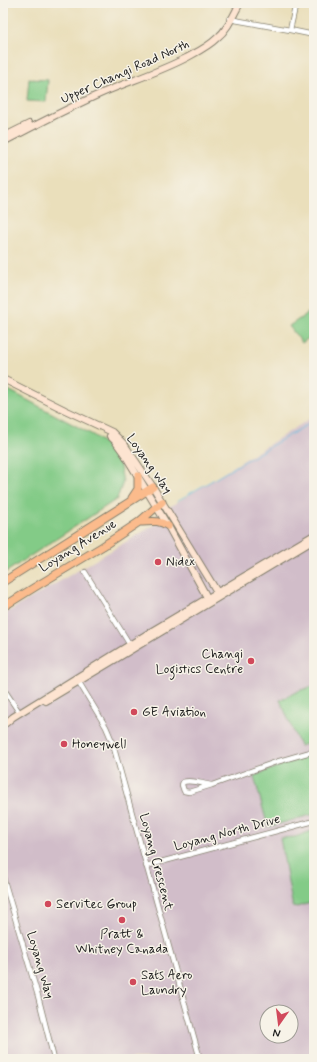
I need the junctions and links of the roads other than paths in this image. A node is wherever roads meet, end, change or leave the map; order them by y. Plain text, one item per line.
1 (296, 3) edge
2 (237, 4) edge
3 (231, 19) junction
4 (290, 30) junction
5 (314, 36) edge
6 (3, 137) edge
7 (3, 142) edge
8 (3, 379) edge
9 (3, 383) edge
10 (138, 476) junction
11 (150, 489) junction
12 (130, 501) junction
13 (162, 502) junction
14 (156, 507) junction
15 (139, 522) junction
16 (168, 526) junction
17 (314, 535) edge
18 (314, 540) edge
19 (85, 572) dead end
20 (3, 582) edge
21 (219, 595) junction
22 (209, 600) junction
23 (3, 607) edge
24 (132, 646) junction
25 (78, 679) junction
26 (3, 688) edge
27 (22, 713) junction
28 (5, 724) edge
29 (314, 751) edge
30 (212, 785) junction
31 (314, 821) edge
32 (146, 866) junction
33 (3, 877) edge
34 (54, 1059) edge
35 (200, 1059) edge

1 - 4 street
2 - 3 street, Upper Changi Road North
3 - 4 street
3 - 6 street, Upper Changi Road North
3 - 7 street, Upper Changi Road North
4 - 5 street
8 - 11 street, Loyang Way
9 - 10 street, Loyang Way
10 - 11 street, Loyang Way
10 - 12 main road
11 - 12 main road, Loyang Avenue
11 - 13 street, Loyang Way
11 - 14 street, Loyang Way
12 - 20 main road, Loyang Avenue
13 - 14 main road, Loyang Avenue
13 - 21 street, Loyang Way
14 - 15 main road, Loyang Avenue
14 - 16 street, Loyang Way
15 - 16 main road
15 - 23 main road, Loyang Avenue
16 - 22 street, Loyang Way
17 - 21 street
18 - 21 street
19 - 24 street
21 - 22 street
22 - 24 street
24 - 25 street
25 - 27 street
25 - 32 street, Loyang Crescent
26 - 27 street
27 - 28 street
27 - 28 street
29 - 30 street
30 - 30 street
31 - 32 street, Loyang North Drive
32 - 35 street, Loyang Crescent
33 - 34 street, Loyang Way

